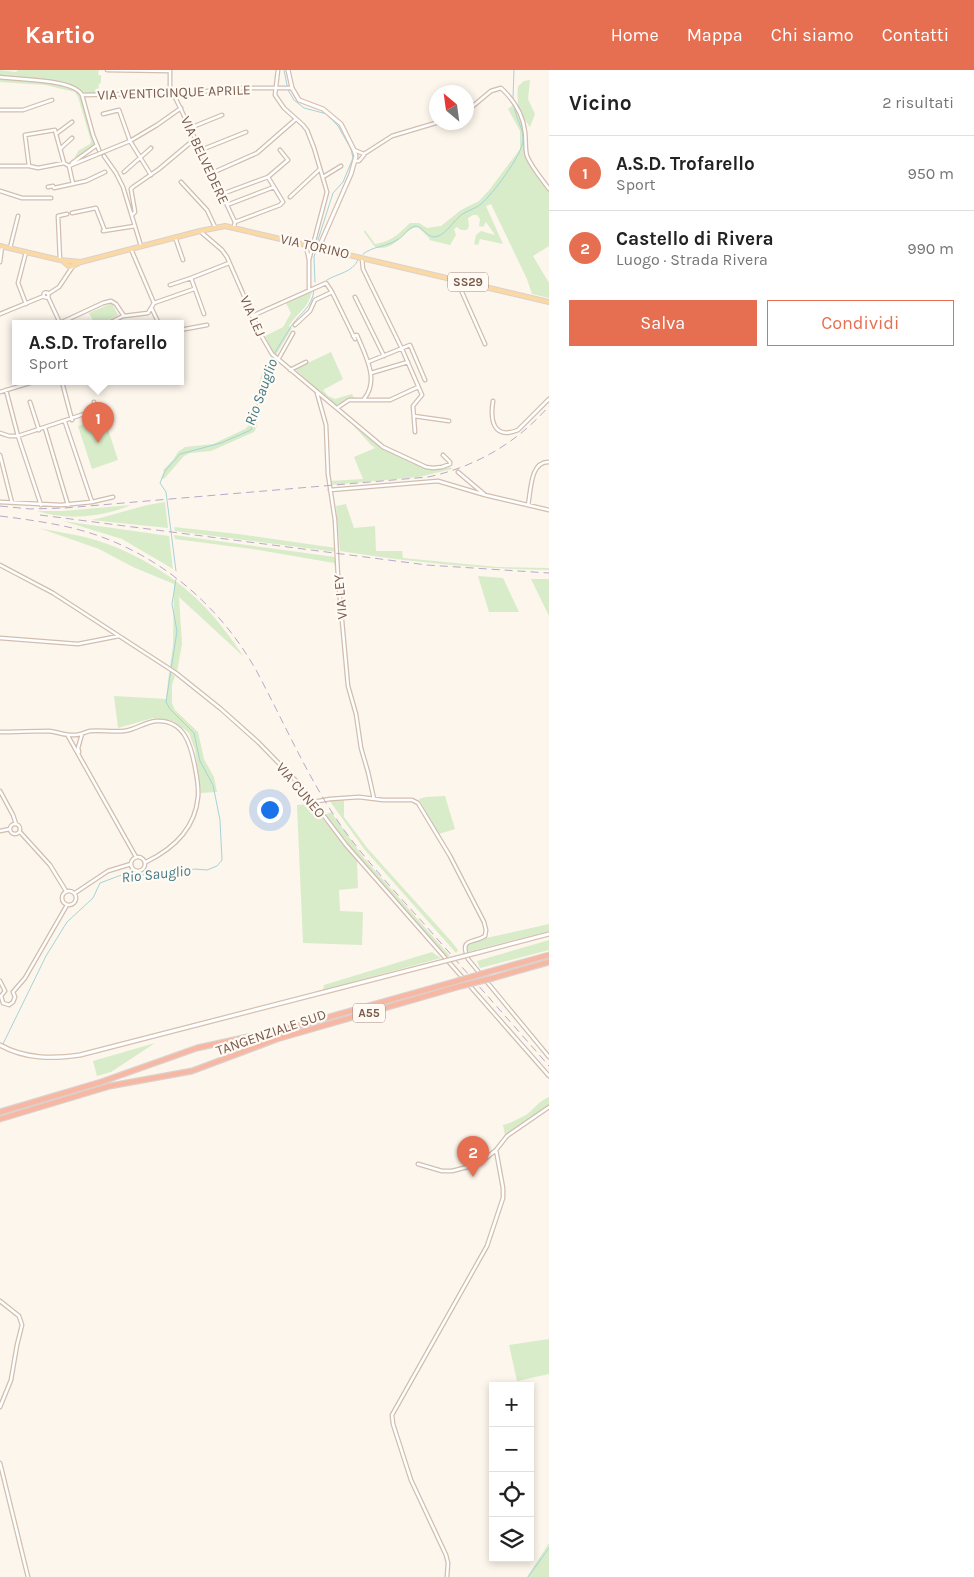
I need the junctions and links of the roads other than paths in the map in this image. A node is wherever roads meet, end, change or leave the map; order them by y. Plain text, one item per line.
1 (170, 70) edge
2 (278, 70) edge
3 (288, 70) edge
4 (107, 71) edge
5 (0, 77) edge
6 (291, 88) junction
7 (274, 89) junction
8 (172, 92) junction
9 (82, 95) junction
10 (52, 100) dead end
11 (474, 105) edge
12 (181, 108) junction
13 (0, 110) edge
14 (103, 114) dead end
15 (222, 115) dead end
16 (296, 119) junction
17 (72, 122) dead end
18 (429, 125) edge
19 (190, 128) junction
20 (246, 132) dead end
21 (56, 134) junction
22 (72, 138) dead end
23 (130, 141) junction
24 (190, 143) dead end
25 (97, 145) junction
26 (151, 148) dead end
27 (60, 149) junction
28 (99, 150) dead end
29 (201, 150) junction
30 (280, 150) dead end
31 (354, 150) junction
32 (364, 154) junction
33 (104, 156) dead end
34 (140, 158) junction
35 (355, 161) junction
36 (64, 163) junction
37 (0, 166) edge
38 (29, 166) junction
39 (69, 166) junction
40 (342, 166) dead end
41 (320, 168) junction
42 (106, 172) dead end
43 (124, 172) dead end
44 (212, 173) junction
45 (151, 175) junction
46 (268, 176) junction
47 (322, 177) junction
48 (181, 182) dead end
49 (73, 184) junction
50 (48, 187) dead end
51 (274, 187) junction
52 (548, 188) edge
53 (0, 191) edge
54 (222, 194) junction
55 (290, 197) dead end
56 (51, 198) dead end
57 (227, 205) junction
58 (72, 213) dead end
59 (67, 214) dead end
60 (132, 215) junction
61 (18, 216) dead end
62 (234, 225) junction
63 (135, 226) junction
64 (215, 227) junction
65 (200, 231) junction
66 (175, 237) junction
67 (306, 244) junction
68 (1, 246) edge
69 (141, 246) junction
70 (313, 246) junction
71 (319, 247) junction
72 (10, 248) junction
73 (131, 249) junction
74 (26, 252) junction
75 (362, 258) junction
76 (60, 260) junction
77 (184, 260) dead end
78 (309, 260) junction
79 (0, 262) edge
80 (229, 263) junction
81 (71, 264) junction
82 (191, 278) junction
83 (456, 280) junction
84 (170, 285) dead end
85 (194, 288) junction
86 (309, 289) junction
87 (332, 292) junction
88 (47, 296) junction
89 (355, 297) dead end
90 (549, 302) edge
91 (154, 303) junction
92 (26, 304) junction
93 (152, 309) junction
94 (0, 314) edge
95 (204, 314) dead end
96 (124, 316) junction
97 (252, 316) junction
98 (58, 320) edge
99 (69, 320) edge
100 (116, 320) edge
101 (157, 320) edge
102 (207, 325) dead end
103 (295, 325) dead end
104 (184, 329) edge
105 (293, 333) dead end
106 (353, 336) junction
107 (355, 340) dead end
108 (485, 344) dead end
109 (402, 349) junction
110 (384, 356) junction
111 (277, 357) junction
112 (306, 362) dead end
113 (368, 362) junction
114 (408, 362) junction
115 (290, 370) junction
116 (371, 373) junction
117 (425, 380) dead end
118 (23, 385) edge
119 (63, 385) edge
120 (418, 387) junction
121 (6, 390) junction
122 (0, 392) edge
123 (317, 393) junction
124 (364, 399) junction
125 (549, 399) edge
126 (493, 401) dead end
127 (30, 402) dead end
128 (94, 402) dead end
129 (337, 408) junction
130 (414, 416) junction
131 (72, 420) junction
132 (449, 421) dead end
133 (65, 422) junction
134 (45, 428) junction
135 (39, 430) junction
136 (415, 432) dead end
137 (0, 433) edge
138 (18, 436) junction
139 (0, 456) edge
140 (443, 456) dead end
141 (549, 462) edge
142 (458, 472) dead end
143 (330, 490) junction
144 (485, 495) junction
145 (113, 497) dead end
146 (0, 502) edge
147 (92, 502) junction
148 (12, 503) junction
149 (41, 505) junction
150 (68, 505) junction
151 (528, 505) junction
152 (549, 510) edge
153 (0, 566) edge
154 (120, 636) junction
155 (0, 638) edge
156 (0, 732) edge
157 (82, 734) junction
158 (68, 736) junction
159 (80, 756) junction
160 (0, 791) edge
161 (374, 799) junction
162 (312, 802) junction
163 (16, 824) junction
164 (10, 829) junction
165 (0, 831) edge
166 (20, 832) junction
167 (136, 857) junction
168 (146, 862) junction
169 (131, 864) junction
170 (66, 891) junction
171 (75, 893) junction
172 (66, 905) junction
173 (549, 934) edge
174 (549, 955) edge
175 (549, 962) edge
176 (0, 981) edge
177 (5, 991) junction
178 (13, 992) junction
179 (2, 1004) edge
180 (0, 1045) edge
181 (549, 1057) edge
182 (549, 1076) edge
183 (549, 1107) edge
184 (0, 1112) edge
185 (0, 1120) edge
186 (496, 1150) junction
187 (418, 1164) dead end
188 (0, 1301) edge
189 (0, 1407) edge
190 (0, 1463) edge
191 (28, 1577) edge
192 (447, 1577) edge

1 - 4 street, VIA BELVEDERE
1 - 8 street, VIA BELVEDERE
2 - 7 street
3 - 6 street
5 - 9 street, VIA VENTICINQUE APRILE
6 - 7 street, VIA VENTICINQUE APRILE
6 - 31 street
7 - 8 street, VIA VENTICINQUE APRILE
7 - 16 street
8 - 9 street, VIA VENTICINQUE APRILE
8 - 12 street, VIA BELVEDERE
9 - 25 street
10 - 13 street
11 - 52 street
12 - 19 street, VIA BELVEDERE
12 - 23 street
14 - 23 street
15 - 19 street
16 - 41 street
16 - 44 street
17 - 21 street
18 - 32 street
19 - 29 street, VIA BELVEDERE
20 - 29 street
21 - 27 street
21 - 38 street
22 - 27 street
23 - 34 street
23 - 39 street
24 - 45 street
25 - 28 street
25 - 39 street
26 - 34 street
27 - 36 street
29 - 44 street, VIA BELVEDERE
30 - 46 street
31 - 32 street
31 - 35 street
32 - 35 street
33 - 60 street
34 - 43 street
34 - 45 street
35 - 71 street
36 - 38 street
36 - 39 street
37 - 38 street
39 - 49 street
40 - 47 street
41 - 47 street
41 - 55 street
42 - 49 street
44 - 54 street, VIA BELVEDERE
45 - 60 street
46 - 51 street
46 - 54 street
47 - 70 street
48 - 64 street
49 - 50 street
51 - 57 street
51 - 62 street
53 - 56 street
54 - 57 street, VIA BELVEDERE
57 - 62 street, VIA BELVEDERE
58 - 63 street
59 - 76 street
60 - 63 street
61 - 72 street
62 - 64 main road, VIA TORINO / SS29
62 - 67 main road, VIA TORINO / SS29
63 - 69 street
64 - 65 main road, VIA TORINO / SS29
65 - 66 main road, VIA TORINO / SS29
65 - 80 street, VIA LEJ
66 - 69 main road, VIA TORINO / SS29
66 - 77 street
67 - 70 main road, VIA TORINO / SS29
67 - 78 street
68 - 72 main road, VIA TORINO
68 - 79 street
69 - 73 main road, VIA TORINO / SS29
70 - 71 main road, VIA TORINO / SS29
70 - 78 street
71 - 75 main road, VIA TORINO / SS29
72 - 74 main road, VIA TORINO
73 - 81 main road, VIA TORINO / SS29
73 - 91 street
74 - 76 main road, VIA TORINO
74 - 92 street
75 - 83 main road, VIA TORINO / SS29
75 - 109 street
76 - 81 main road, VIA TORINO
78 - 86 street
80 - 82 street
80 - 97 street, VIA LEJ
81 - 88 street
82 - 84 street
82 - 85 street
83 - 90 main road, VIA TORINO / SS29
83 - 108 street
85 - 91 street
85 - 95 street
86 - 87 street
86 - 97 street
87 - 103 street
87 - 106 street
88 - 92 street
88 - 98 street
89 - 110 street
91 - 93 street
92 - 94 street
93 - 96 street
93 - 101 street
96 - 99 street
96 - 100 street
97 - 111 street, VIA LEJ
102 - 104 street
105 - 111 street
106 - 107 street
106 - 113 street
109 - 110 street
109 - 114 street
109 - 117 street
110 - 113 street
111 - 115 street, VIA LEJ
112 - 115 street
113 - 116 street
114 - 116 street
114 - 120 street
115 - 123 street, VIA LEJ
116 - 124 street
118 - 121 street
119 - 131 street
120 - 124 street
120 - 130 street
121 - 122 street
121 - 138 street
123 - 129 street, VIA LEJ
123 - 143 street, VIA LEY
124 - 129 street
125 - 126 street
127 - 135 street
128 - 131 street
129 - 140 street, VIA LEJ
130 - 132 street
130 - 136 street
131 - 133 street
133 - 134 street
133 - 147 street
134 - 135 street
134 - 150 street
135 - 138 street
137 - 138 street
138 - 149 street
139 - 148 street
141 - 151 street
142 - 144 street
143 - 144 street
143 - 161 street, VIA LEY
144 - 151 street
145 - 147 street
146 - 148 street
147 - 150 street
148 - 149 street
149 - 150 street
151 - 152 street
153 - 154 street, VIA CUNEO
154 - 155 street
154 - 162 street, VIA CUNEO
156 - 158 street
157 - 158 street
157 - 159 street
157 - 168 street
158 - 159 street
159 - 167 street
160 - 163 street
161 - 162 street
161 - 181 street
162 - 182 street, VIA CUNEO
163 - 164 street
163 - 166 street
164 - 165 street
164 - 166 street
166 - 170 street
167 - 168 street
167 - 169 street
168 - 169 street
169 - 171 street
170 - 171 street
170 - 172 street
171 - 172 street
172 - 178 street
173 - 180 street, bridge
174 - 184 highway, TANGENZIALE SUD / A55, bridge
175 - 185 highway, TANGENZIALE SUD / A55, bridge
176 - 177 street
177 - 178 street
177 - 179 street
178 - 179 street
183 - 186 street
186 - 187 street
186 - 192 street
188 - 189 street
190 - 191 street

